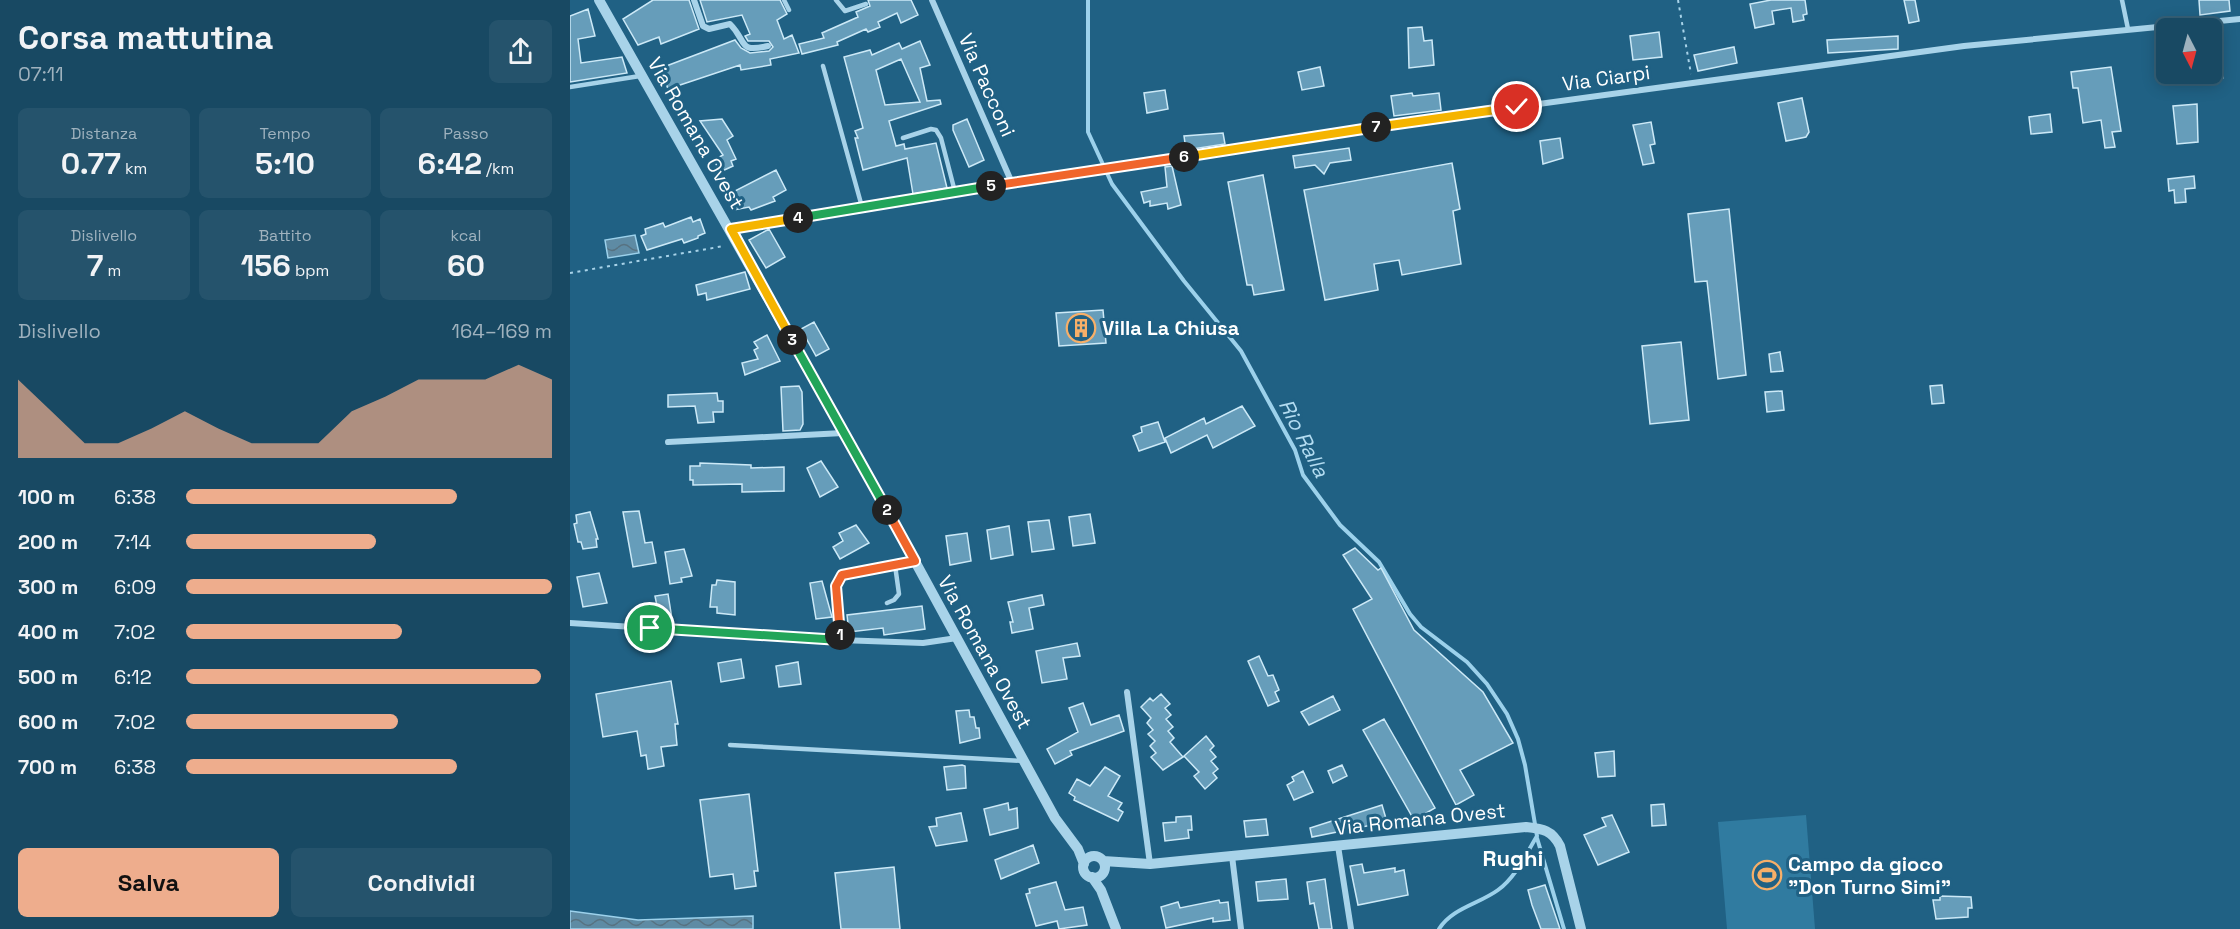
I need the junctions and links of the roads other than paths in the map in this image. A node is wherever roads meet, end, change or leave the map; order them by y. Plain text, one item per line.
1 (599, 0) edge
2 (694, 0) edge
3 (783, 0) edge
4 (836, 0) edge
5 (932, 0) edge
6 (2122, 0) edge
7 (866, 4) dead end
8 (789, 10) dead end
9 (2240, 19) edge
10 (2128, 29) junction
11 (768, 46) dead end
12 (823, 66) dead end
13 (643, 76) junction
14 (570, 87) edge
15 (903, 138) dead end
16 (1012, 183) junction
17 (955, 192) junction
18 (862, 207) junction
19 (731, 229) junction
20 (843, 433) junction
21 (668, 441) dead end
22 (915, 561) junction
23 (895, 565) junction
24 (886, 603) dead end
25 (570, 623) edge
26 (957, 638) junction
27 (840, 640) junction
28 (1127, 692) dead end
29 (730, 745) dead end
30 (1025, 761) junction
31 (1338, 846) junction
32 (1232, 856) junction
33 (1087, 860) junction
34 (1150, 864) junction
35 (1099, 871) junction
36 (1116, 929) edge
37 (1241, 929) edge
38 (1351, 929) edge
39 (1581, 929) edge

1 - 13 street, Via Romana Ovest
2 - 11 street
3 - 8 lane
4 - 7 lane
5 - 16 street, Via Pacconi
6 - 10 lane
9 - 10 street, Via Ciarpi
10 - 16 street, Via Ciarpi
12 - 18 lane
13 - 14 lane
13 - 19 street, Via Romana Ovest
15 - 17 lane
16 - 17 street, Via Ciarpi
17 - 18 street, Via Ciarpi
18 - 19 street, Via Ciarpi
19 - 20 street, Via Romana Ovest
20 - 21 street
20 - 22 street, Via Romana Ovest
22 - 23 lane
22 - 26 street, Via Romana Ovest
23 - 24 lane
23 - 27 lane
25 - 27 street
26 - 27 street
26 - 30 street, Via Romana Ovest
28 - 34 street
29 - 30 lane
30 - 33 street, Via Romana Ovest
31 - 32 street, Via Romana Ovest
31 - 38 street
31 - 39 street, Via Romana Ovest
32 - 34 street, Via Romana Ovest
32 - 37 street
33 - 35 street, Via Romana Ovest
33 - 35 street, Via Romana Ovest
34 - 35 street, Via Romana Ovest
35 - 36 street

